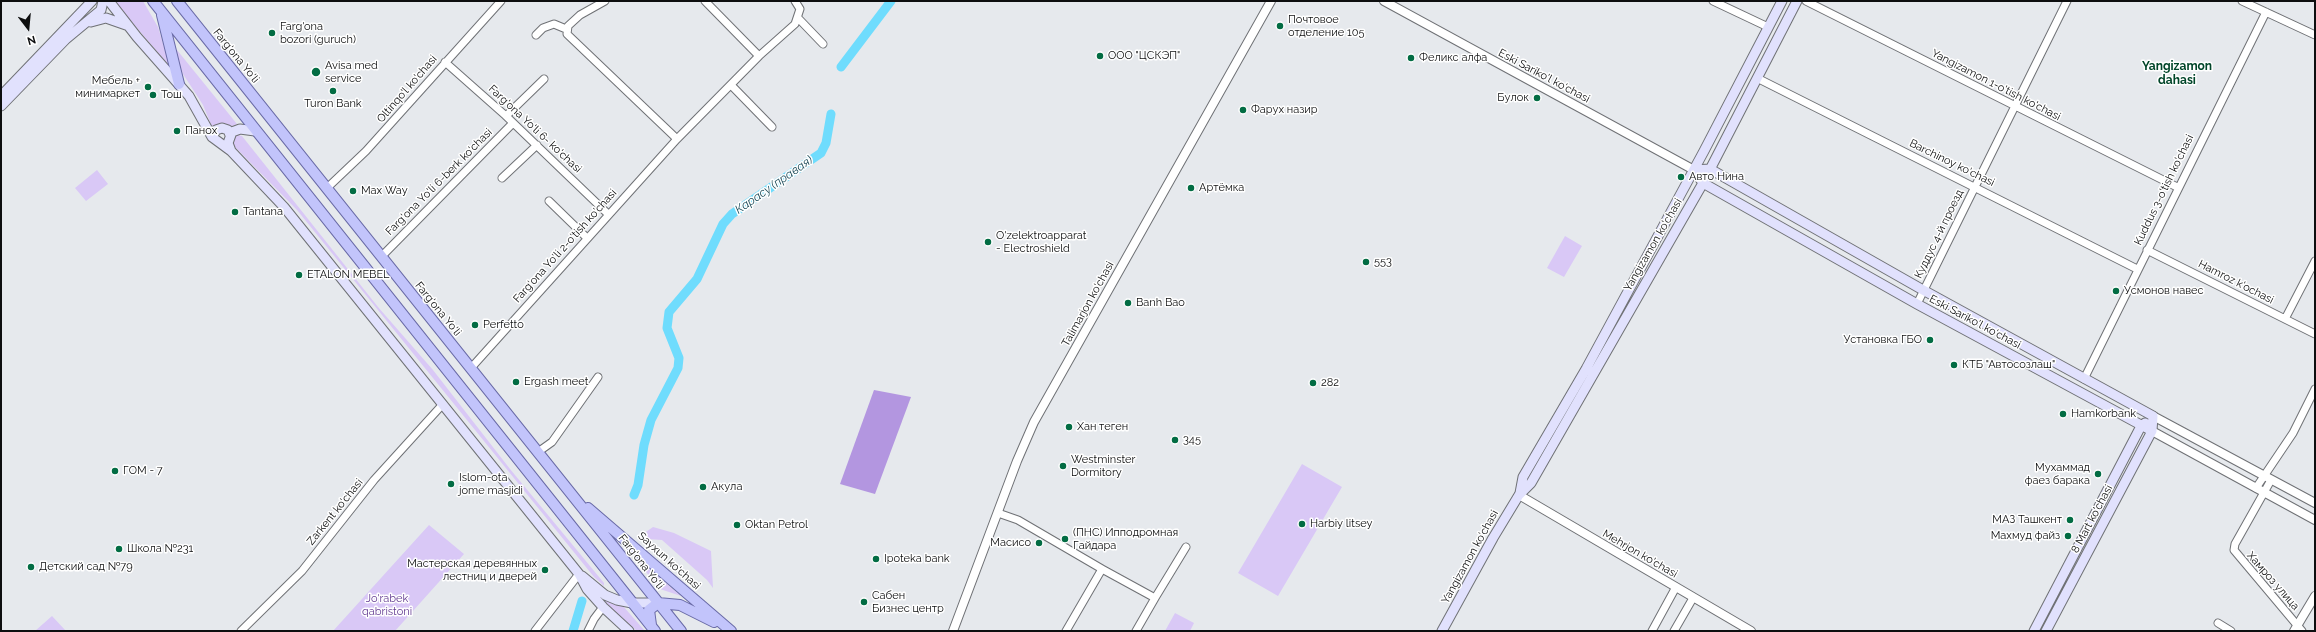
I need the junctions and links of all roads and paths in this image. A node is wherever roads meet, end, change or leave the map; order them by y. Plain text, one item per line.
1 (92, 1) edge
2 (103, 1) edge
3 (109, 1) edge
4 (153, 1) edge
5 (177, 1) edge
6 (501, 1) edge
7 (605, 1) edge
8 (705, 1) edge
9 (796, 1) edge
10 (1271, 1) edge
11 (1384, 1) edge
12 (1713, 1) edge
13 (1782, 1) edge
14 (1797, 1) edge
15 (1806, 1) edge
16 (2066, 1) edge
17 (2242, 1) edge
18 (161, 11) junction
19 (2266, 12) junction
20 (798, 18) junction
21 (86, 25) junction
22 (129, 26) junction
23 (1768, 27) junction
24 (566, 29) junction
25 (536, 35) dead end
26 (2315, 35) edge
27 (823, 44) dead end
28 (759, 56) junction
29 (445, 62) junction
30 (1757, 78) junction
31 (544, 79) dead end
32 (179, 84) junction
33 (731, 85) junction
34 (1, 96) edge
35 (1, 106) edge
36 (2014, 106) junction
37 (506, 116) junction
38 (513, 123) junction
39 (772, 127) dead end
40 (255, 131) junction
41 (230, 135) junction
42 (212, 137) junction
43 (677, 139) junction
44 (537, 145) junction
45 (231, 152) junction
46 (1710, 169) junction
47 (1694, 170) junction
48 (502, 178) dead end
49 (1703, 183) junction
50 (1975, 186) junction
51 (2177, 187) junction
52 (327, 188) junction
53 (549, 201) dead end
54 (608, 214) junction
55 (587, 238) junction
56 (2147, 250) junction
57 (381, 257) junction
58 (2315, 261) edge
59 (2137, 269) junction
60 (1923, 290) junction
61 (1916, 304) junction
62 (2285, 319) junction
63 (2315, 334) edge
64 (471, 368) junction
65 (598, 376) dead end
66 (2084, 379) junction
67 (2315, 389) edge
68 (443, 404) junction
69 (2153, 416) junction
70 (2141, 426) junction
71 (2152, 431) junction
72 (538, 452) junction
73 (2268, 478) junction
74 (2260, 490) junction
75 (572, 495) junction
76 (1519, 495) junction
77 (2315, 503) edge
78 (998, 513) junction
79 (2315, 520) edge
80 (1186, 547) dead end
81 (1102, 569) junction
82 (579, 574) junction
83 (1676, 588) junction
84 (2315, 596) edge
85 (1155, 598) junction
86 (1693, 598) junction
87 (632, 603) junction
88 (658, 603) junction
89 (603, 607) junction
90 (2218, 623) dead end
91 (654, 629) edge
92 (2298, 629) edge
93 (729, 630) edge
94 (241, 631) edge
95 (535, 631) edge
96 (588, 631) edge
97 (629, 631) edge
98 (681, 631) edge
99 (953, 631) edge
100 (1066, 631) edge
101 (1136, 631) edge
102 (1442, 631) edge
103 (1652, 631) edge
104 (1674, 631) edge
105 (1751, 631) edge
106 (2034, 631) edge
107 (2046, 631) edge
108 (2231, 631) edge

1 - 34 main road
2 - 21 main road
3 - 22 main road
4 - 18 main road
5 - 52 main road, Farg'ona Yo'li
6 - 29 street, Oltinqo'l ko'chasi
7 - 24 street
8 - 28 street
9 - 20 street
10 - 78 street, Talimarjon ko'chasi
11 - 47 street, Eski Sariko'l ko'chasi
12 - 23 street
13 - 23 main road, Yangizamon ko'chasi
14 - 30 main road, Yangizamon ko'chasi
15 - 36 street, Yangizamon 1-o'tish ko'chasi
16 - 36 street, Куддус 4-й проезд
17 - 19 street
18 - 32 main road
18 - 40 main road
19 - 26 street
19 - 51 street, Kuddus 3-o'tish ko'chasi
20 - 27 street
20 - 28 street, Farg'ona Yo'li 2-o'tish ko'chasi
21 - 22 main road
21 - 35 main road
22 - 32 main road
23 - 47 main road, Yangizamon ko'chasi
24 - 25 street
24 - 43 street
28 - 33 street, Farg'ona Yo'li 2-o'tish ko'chasi
29 - 37 street, Farg'ona Yo'li 6- ko'chasi
29 - 52 street, Oltinqo'l ko'chasi
30 - 46 main road, Yangizamon ko'chasi
30 - 50 street, Barchinoy ko'chasi
31 - 37 street
32 - 42 main road
33 - 39 street
33 - 43 street, Farg'ona Yo'li 2-o'tish ko'chasi
36 - 50 street, Куддус 4-й проезд
36 - 51 street, Yangizamon 1-o'tish ko'chasi
37 - 38 street, Farg'ona Yo'li 6- ko'chasi
38 - 44 street, Farg'ona Yo'li 6- ko'chasi
38 - 57 street, Farg'ona Yo'li 6-berk ko'chasi
40 - 41 main road
40 - 87 main road
41 - 42 main road
41 - 45 main road
42 - 45 main road
43 - 54 street, Farg'ona Yo'li 2-o'tish ko'chasi
44 - 48 street
44 - 54 street, Farg'ona Yo'li 6- ko'chasi
45 - 68 main road
46 - 47 main road
46 - 49 main road, Yangizamon ko'chasi
46 - 60 main road, Eski Sariko'l ko'chasi
47 - 49 main road, Eski Sariko'l ko'chasi
47 - 76 main road, Yangizamon ko'chasi
49 - 61 main road, Eski Sariko'l ko'chasi
49 - 76 main road, Yangizamon ko'chasi
50 - 59 street, Barchinoy ko'chasi
50 - 60 street, Куддус 4-й проезд
51 - 56 street, Kuddus 3-o'tish ko'chasi
52 - 57 main road, Farg'ona Yo'li
53 - 55 street
54 - 55 street, Farg'ona Yo'li 2-o'tish ko'chasi
55 - 64 street, Farg'ona Yo'li 2-o'tish ko'chasi
56 - 59 street, Kuddus 3-o'tish ko'chasi
56 - 62 street, Hamroz k'ochasi
57 - 64 main road, Farg'ona Yo'li
58 - 62 street
59 - 66 street, Kuddus 3-o'tish ko'chasi
60 - 61 street, Куддус 4-й проезд
60 - 66 main road, Eski Sariko'l ko'chasi
61 - 70 main road, Eski Sariko'l ko'chasi
62 - 63 street, Hamroz k'ochasi
64 - 72 main road, Farg'ona Yo'li
65 - 72 street
66 - 69 main road, Eski Sariko'l ko'chasi
67 - 73 street
68 - 82 main road
68 - 94 street, Zarkent ko'chasi
69 - 70 main road
69 - 71 main road, 8 Mart ko'chasi
69 - 73 street, Eski Sariko'l ko'chasi
70 - 71 main road, Eski Sariko'l ko'chasi
70 - 106 main road, 8 Mart ko'chasi
71 - 74 street, Eski Sariko'l ko'chasi
71 - 107 main road, 8 Mart ko'chasi
72 - 75 main road, Farg'ona Yo'li
73 - 74 street
73 - 77 street, Eski Sariko'l ko'chasi
74 - 79 street, Eski Sariko'l ko'chasi
74 - 92 street, Хамроз улица
75 - 88 main road, Farg'ona Yo'li
75 - 93 main road, Sayxun ko'chasi
76 - 83 street, Mehrjon ko'chasi
76 - 102 main road, Yangizamon ko'chasi
78 - 81 street
78 - 99 street, Talimarjon ko'chasi
80 - 85 street
81 - 85 street
81 - 100 street
82 - 87 main road
82 - 89 main road
82 - 95 street
83 - 86 street, Mehrjon ko'chasi
83 - 103 street
84 - 92 street
85 - 101 street
86 - 104 street
86 - 105 street, Mehrjon ko'chasi
87 - 88 main road
87 - 91 main road
88 - 91 main road
88 - 93 main road
88 - 98 main road, Farg'ona Yo'li
89 - 96 street
89 - 97 main road
90 - 108 street

